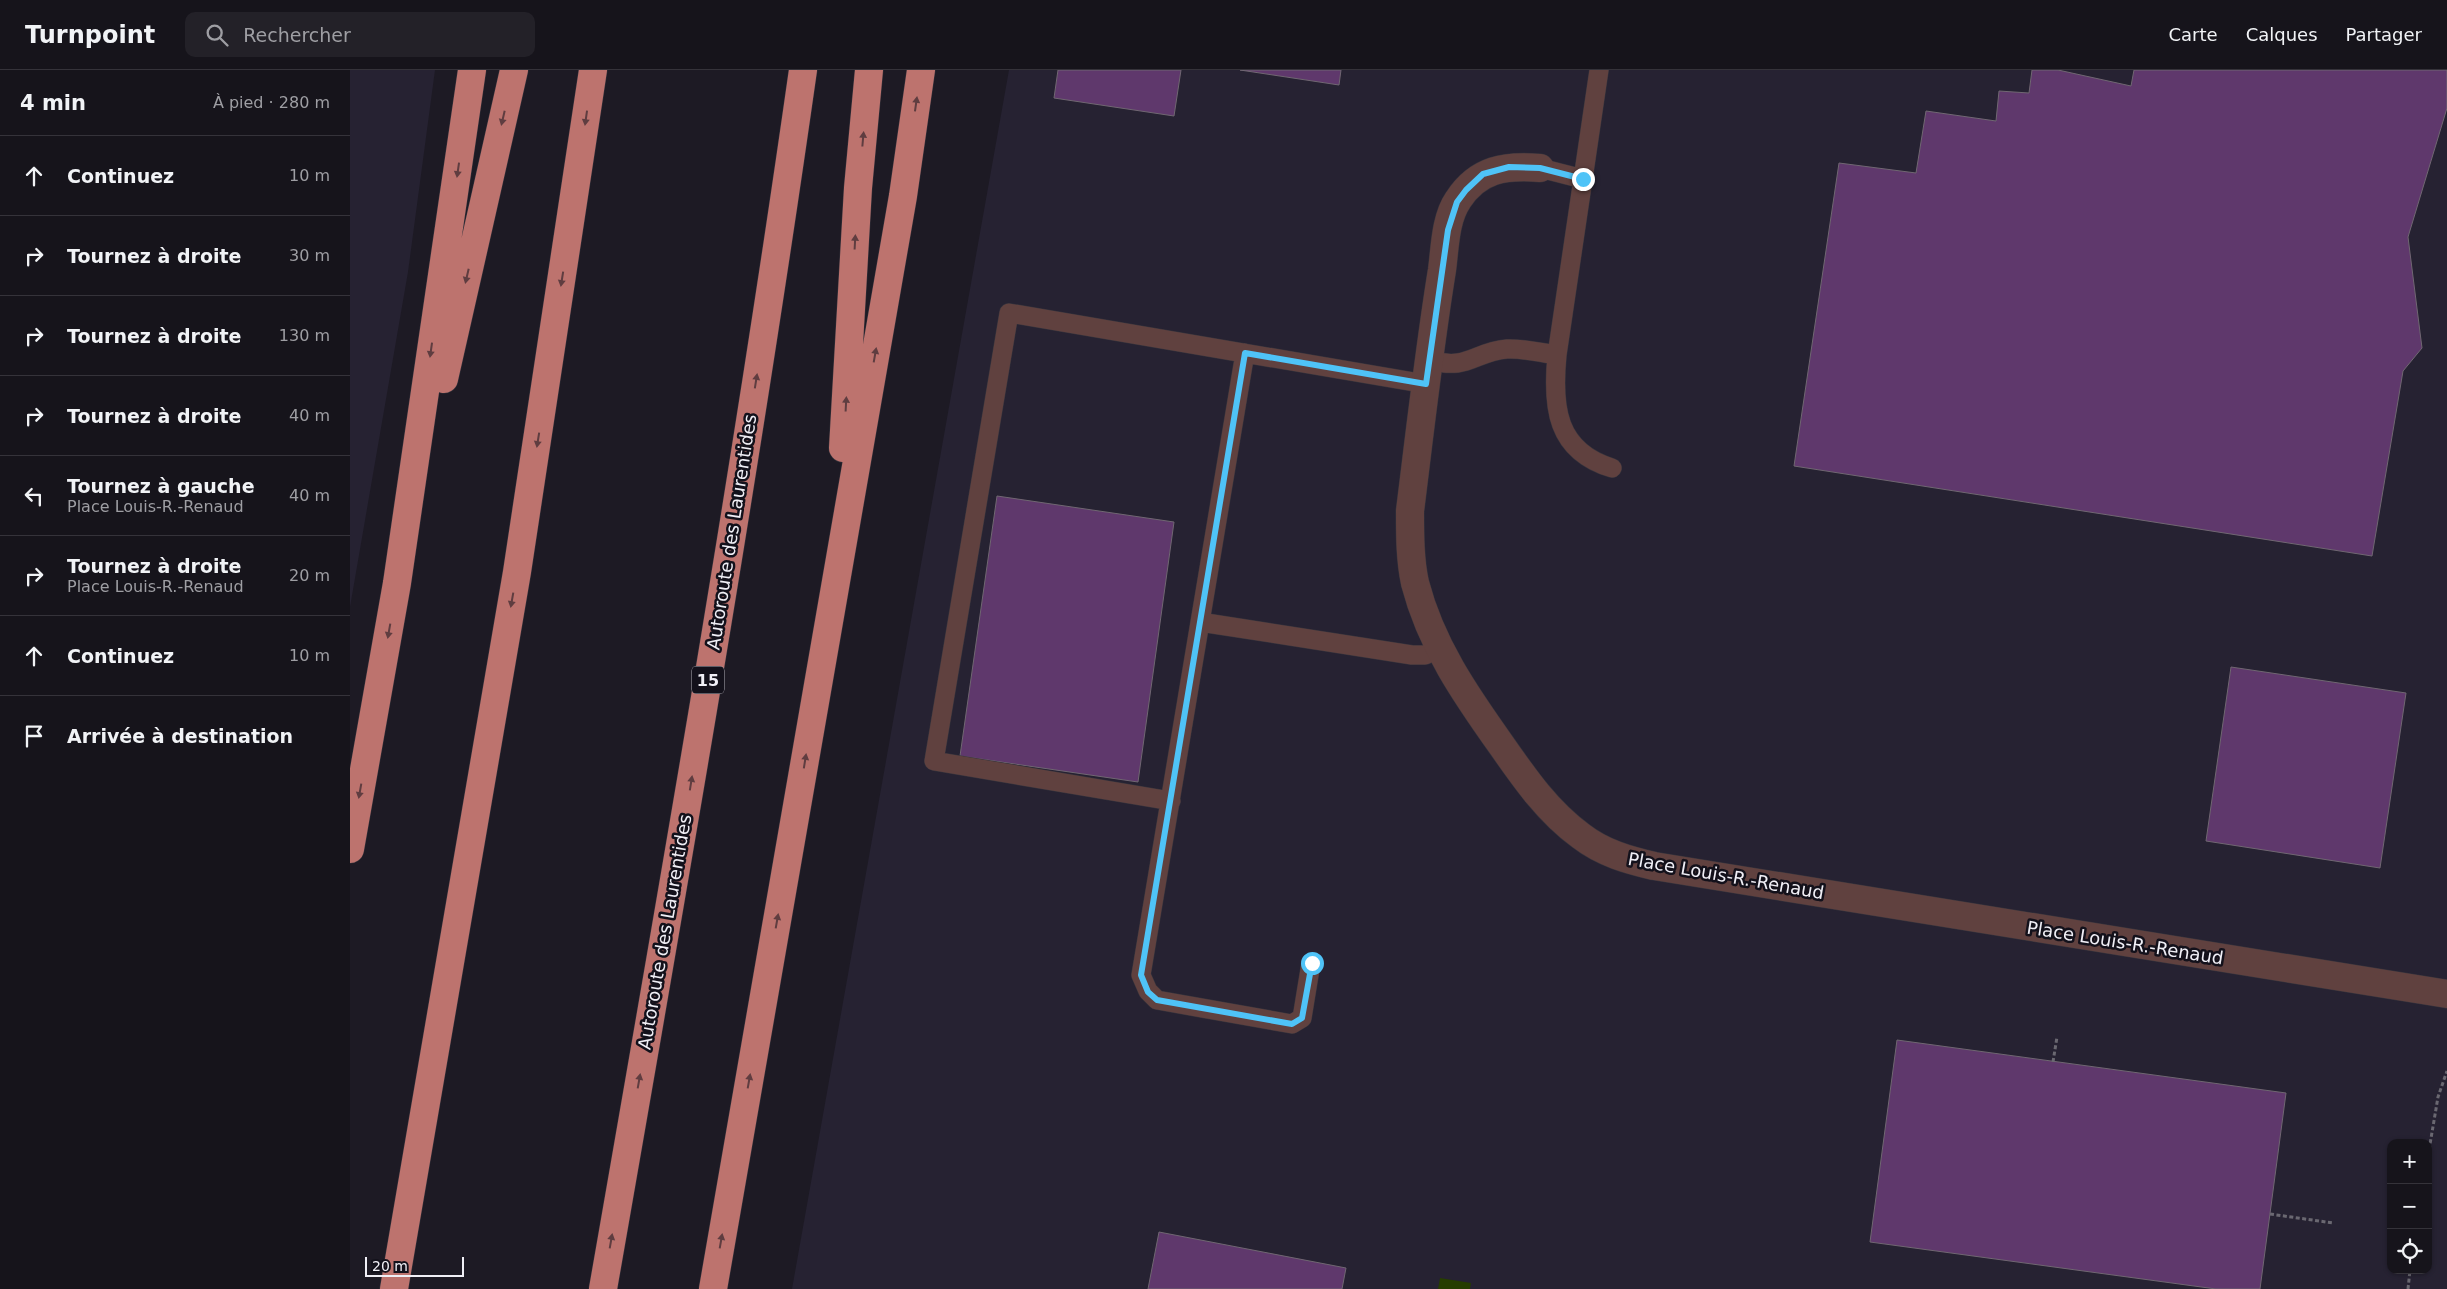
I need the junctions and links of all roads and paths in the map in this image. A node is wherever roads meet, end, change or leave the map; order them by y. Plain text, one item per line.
1 (472, 70) edge
2 (514, 70) edge
3 (593, 70) edge
4 (803, 70) edge
5 (869, 70) edge
6 (921, 70) edge
7 (1599, 70) edge
8 (1540, 168) joint
9 (1583, 179) junction
10 (1245, 353) junction
11 (1557, 355) junction
12 (1428, 372) junction
13 (1612, 468) dead end
14 (836, 575) junction
15 (397, 583) junction
16 (1200, 622) junction
17 (1439, 649) junction
18 (1170, 801) junction
19 (350, 849) edge
20 (1312, 963) dead end
21 (2447, 994) edge
22 (2057, 1037) dead end
23 (2053, 1062) dead end
24 (2447, 1071) edge
25 (2431, 1139) edge
26 (2270, 1214) dead end
27 (2333, 1223) dead end
28 (2410, 1274) edge
29 (394, 1289) edge
30 (603, 1289) edge
31 (713, 1289) edge
32 (2408, 1289) edge

1 -> 15 highway
2 -> 15 highway
3 -> 29 highway
30 -> 4 highway, Autoroute des Laurentides / 15
14 -> 5 highway
14 -> 6 highway
7 - 9 lane
8 - 9 lane
8 - 12 street, Place Louis-R.-Renaud
9 - 11 lane
10 - 12 lane
10 - 16 lane
10 - 18 lane
11 - 12 lane
11 - 13 lane
12 - 17 street, Place Louis-R.-Renaud
31 -> 14 highway
15 -> 19 highway
16 - 17 lane
16 - 18 lane
17 - 21 street, Place Louis-R.-Renaud
18 - 20 lane
22 - 23 path
24 - 25 path
26 - 27 path
28 - 32 path

